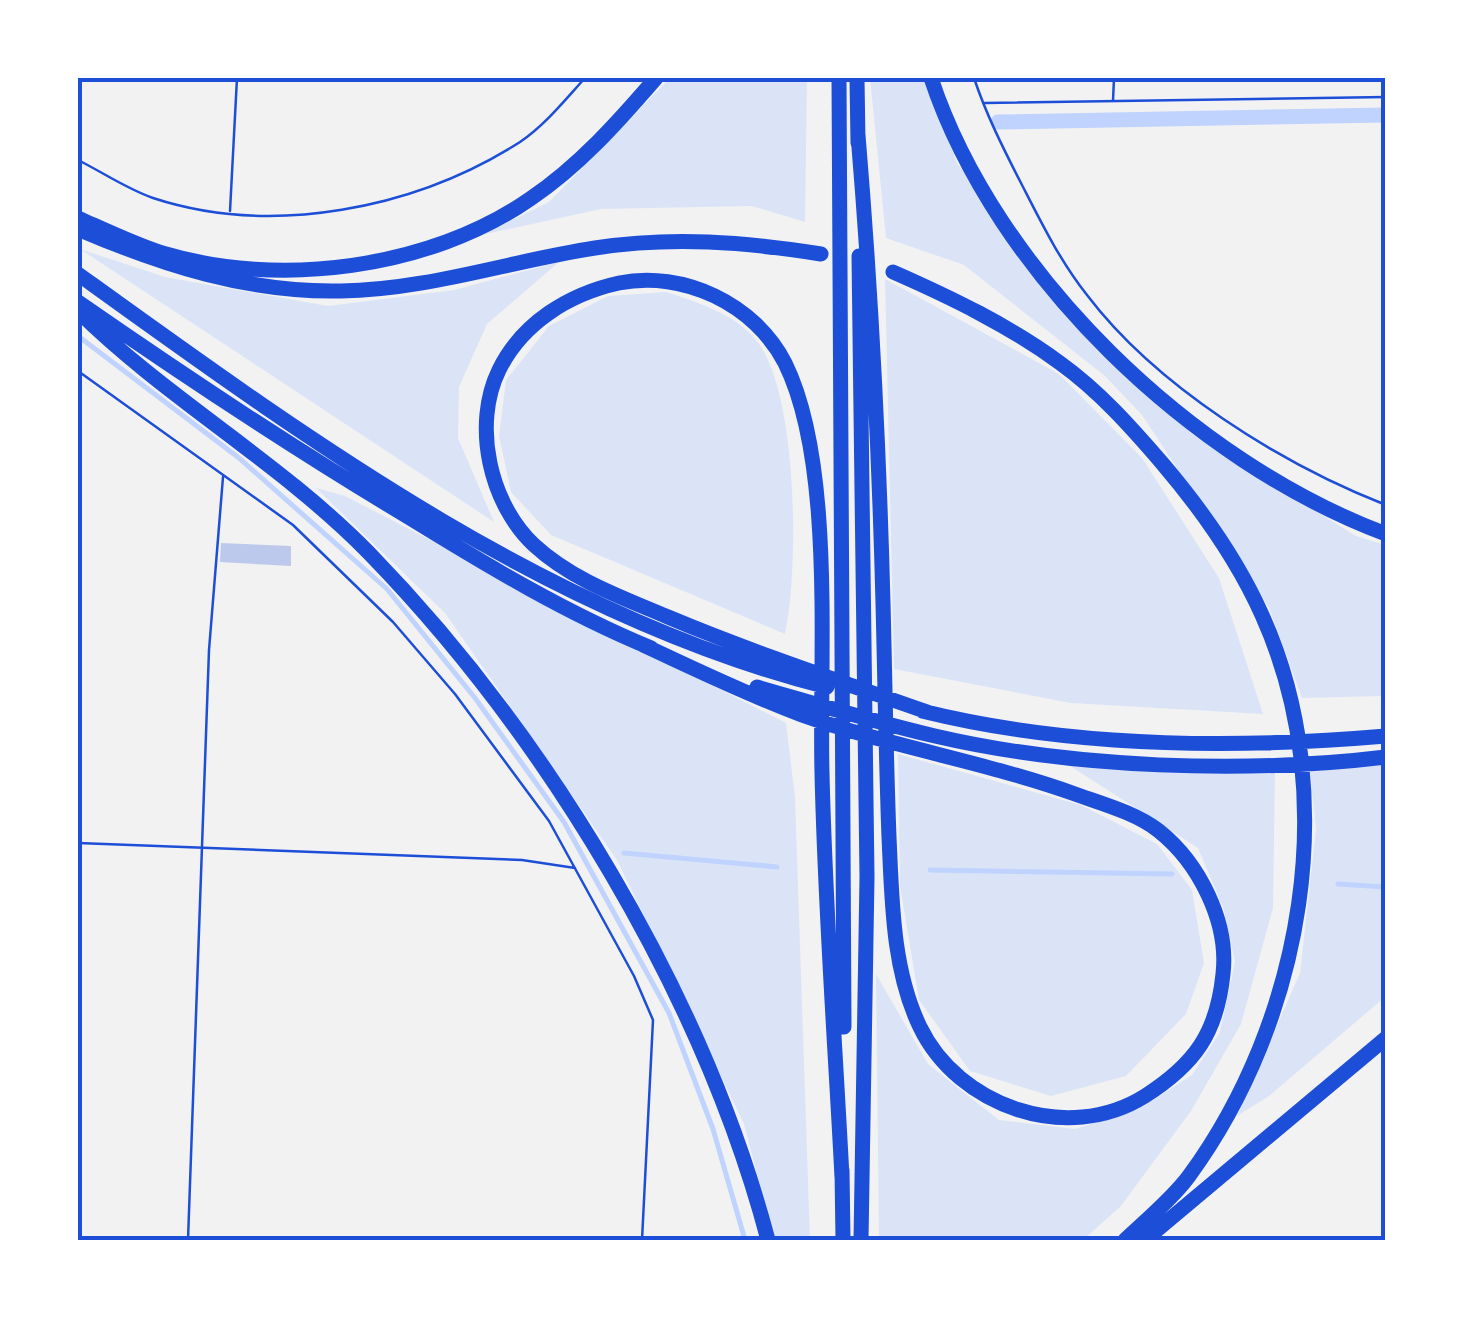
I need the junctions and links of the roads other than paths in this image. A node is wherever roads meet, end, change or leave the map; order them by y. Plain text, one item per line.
1 (656, 78) edge
2 (839, 78) edge
3 (858, 78) edge
4 (931, 78) edge
5 (858, 135) junction
6 (78, 218) edge
7 (78, 229) edge
8 (821, 254) dead end
9 (894, 272) dead end
10 (78, 274) edge
11 (78, 302) edge
12 (78, 311) edge
13 (1386, 534) edge
14 (644, 644) junction
15 (930, 713) junction
16 (1386, 736) edge
17 (1386, 757) edge
18 (1386, 1038) edge
19 (842, 1177) junction
20 (768, 1240) edge
21 (842, 1240) edge
22 (861, 1240) edge
23 (1125, 1240) edge
24 (1145, 1240) edge

1 - 6 highway
2 - 19 highway
3 - 5 highway
4 - 13 highway
5 - 14 highway
5 - 22 highway
7 - 8 highway
9 - 23 highway
10 - 15 highway
11 - 14 highway
12 - 20 highway
14 - 17 highway
15 - 16 highway
15 - 19 highway
18 - 24 highway
19 - 21 highway

